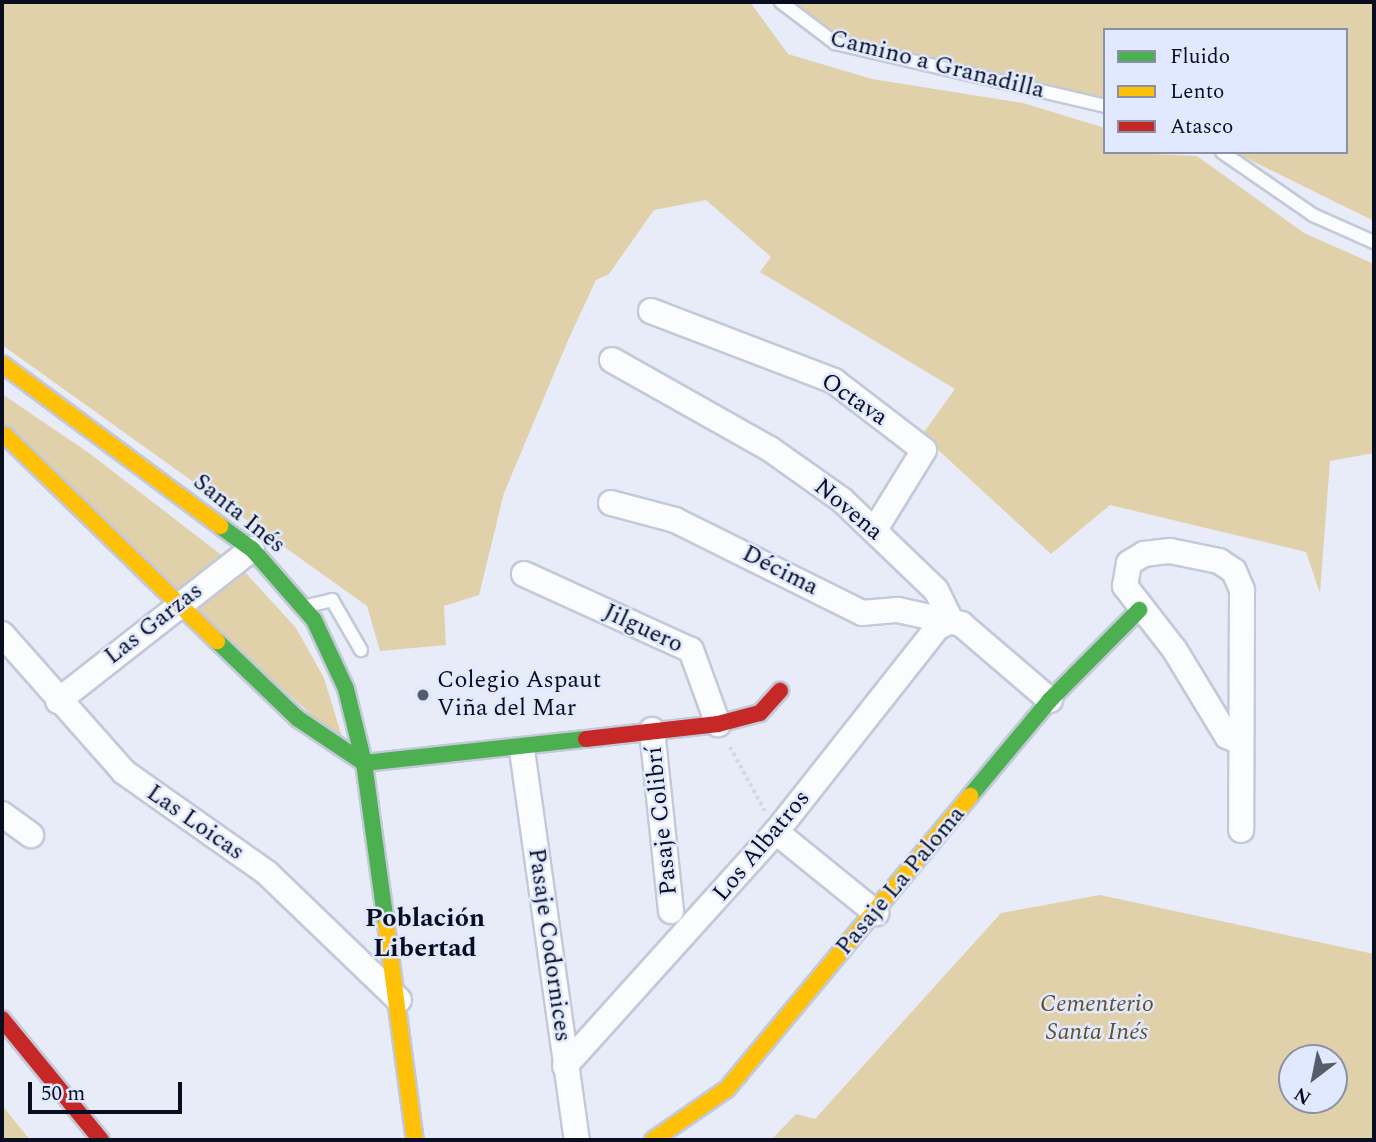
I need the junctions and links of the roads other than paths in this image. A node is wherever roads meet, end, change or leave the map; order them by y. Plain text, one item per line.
1 (781, 2) edge
2 (1103, 106) edge
3 (1225, 154) edge
4 (1374, 242) edge
5 (651, 311) dead end
6 (612, 360) dead end
7 (2, 364) edge
8 (5, 435) dead end
9 (611, 503) dead end
10 (874, 531) junction
11 (252, 549) junction
12 (524, 575) dead end
13 (176, 605) junction
14 (305, 607) junction
15 (1139, 610) junction
16 (951, 621) junction
17 (2, 634) edge
18 (361, 650) dead end
19 (780, 691) dead end
20 (58, 701) junction
21 (1050, 701) junction
22 (718, 724) junction
23 (652, 730) junction
24 (1238, 741) junction
25 (522, 750) junction
26 (364, 764) junction
27 (2, 814) edge
28 (1241, 830) dead end
29 (776, 832) junction
30 (31, 835) dead end
31 (671, 911) dead end
32 (876, 913) junction
33 (400, 1001) junction
34 (2, 1019) edge
35 (565, 1066) junction
36 (102, 1140) edge
37 (415, 1140) edge
38 (577, 1140) edge
39 (653, 1140) edge

1 - 2 lane, Camino a Granadilla
3 - 4 lane
5 - 10 street, Octava
6 - 10 street, Novena
7 - 11 street, Santa Inés
8 - 13 street
9 - 16 street, Décima
10 - 16 street, Novena
11 - 13 street, Las Garzas
11 - 14 street, Santa Inés
12 - 22 street, Jilguero
13 - 20 street, Las Garzas
13 - 26 street
14 - 18 lane
14 - 26 street, Santa Inés
15 - 21 street, Pasaje La Paloma
15 - 24 street
15 - 24 street
16 - 21 street, Novena
16 - 29 street, Los Albatros
17 - 20 street, Las Loicas
19 - 22 street
20 - 33 street, Las Loicas
21 - 32 street, Pasaje La Paloma
22 - 23 street
23 - 25 street
23 - 31 street, Pasaje Colibrí
24 - 28 street
25 - 26 street
25 - 35 street, Pasaje Codornices
26 - 33 street, Santa Inés
27 - 30 street
29 - 32 street
29 - 35 street, Los Albatros
32 - 39 street, Pasaje La Paloma
33 - 37 street, Santa Inés
34 - 36 street
35 - 38 street, Pasaje Codornices

